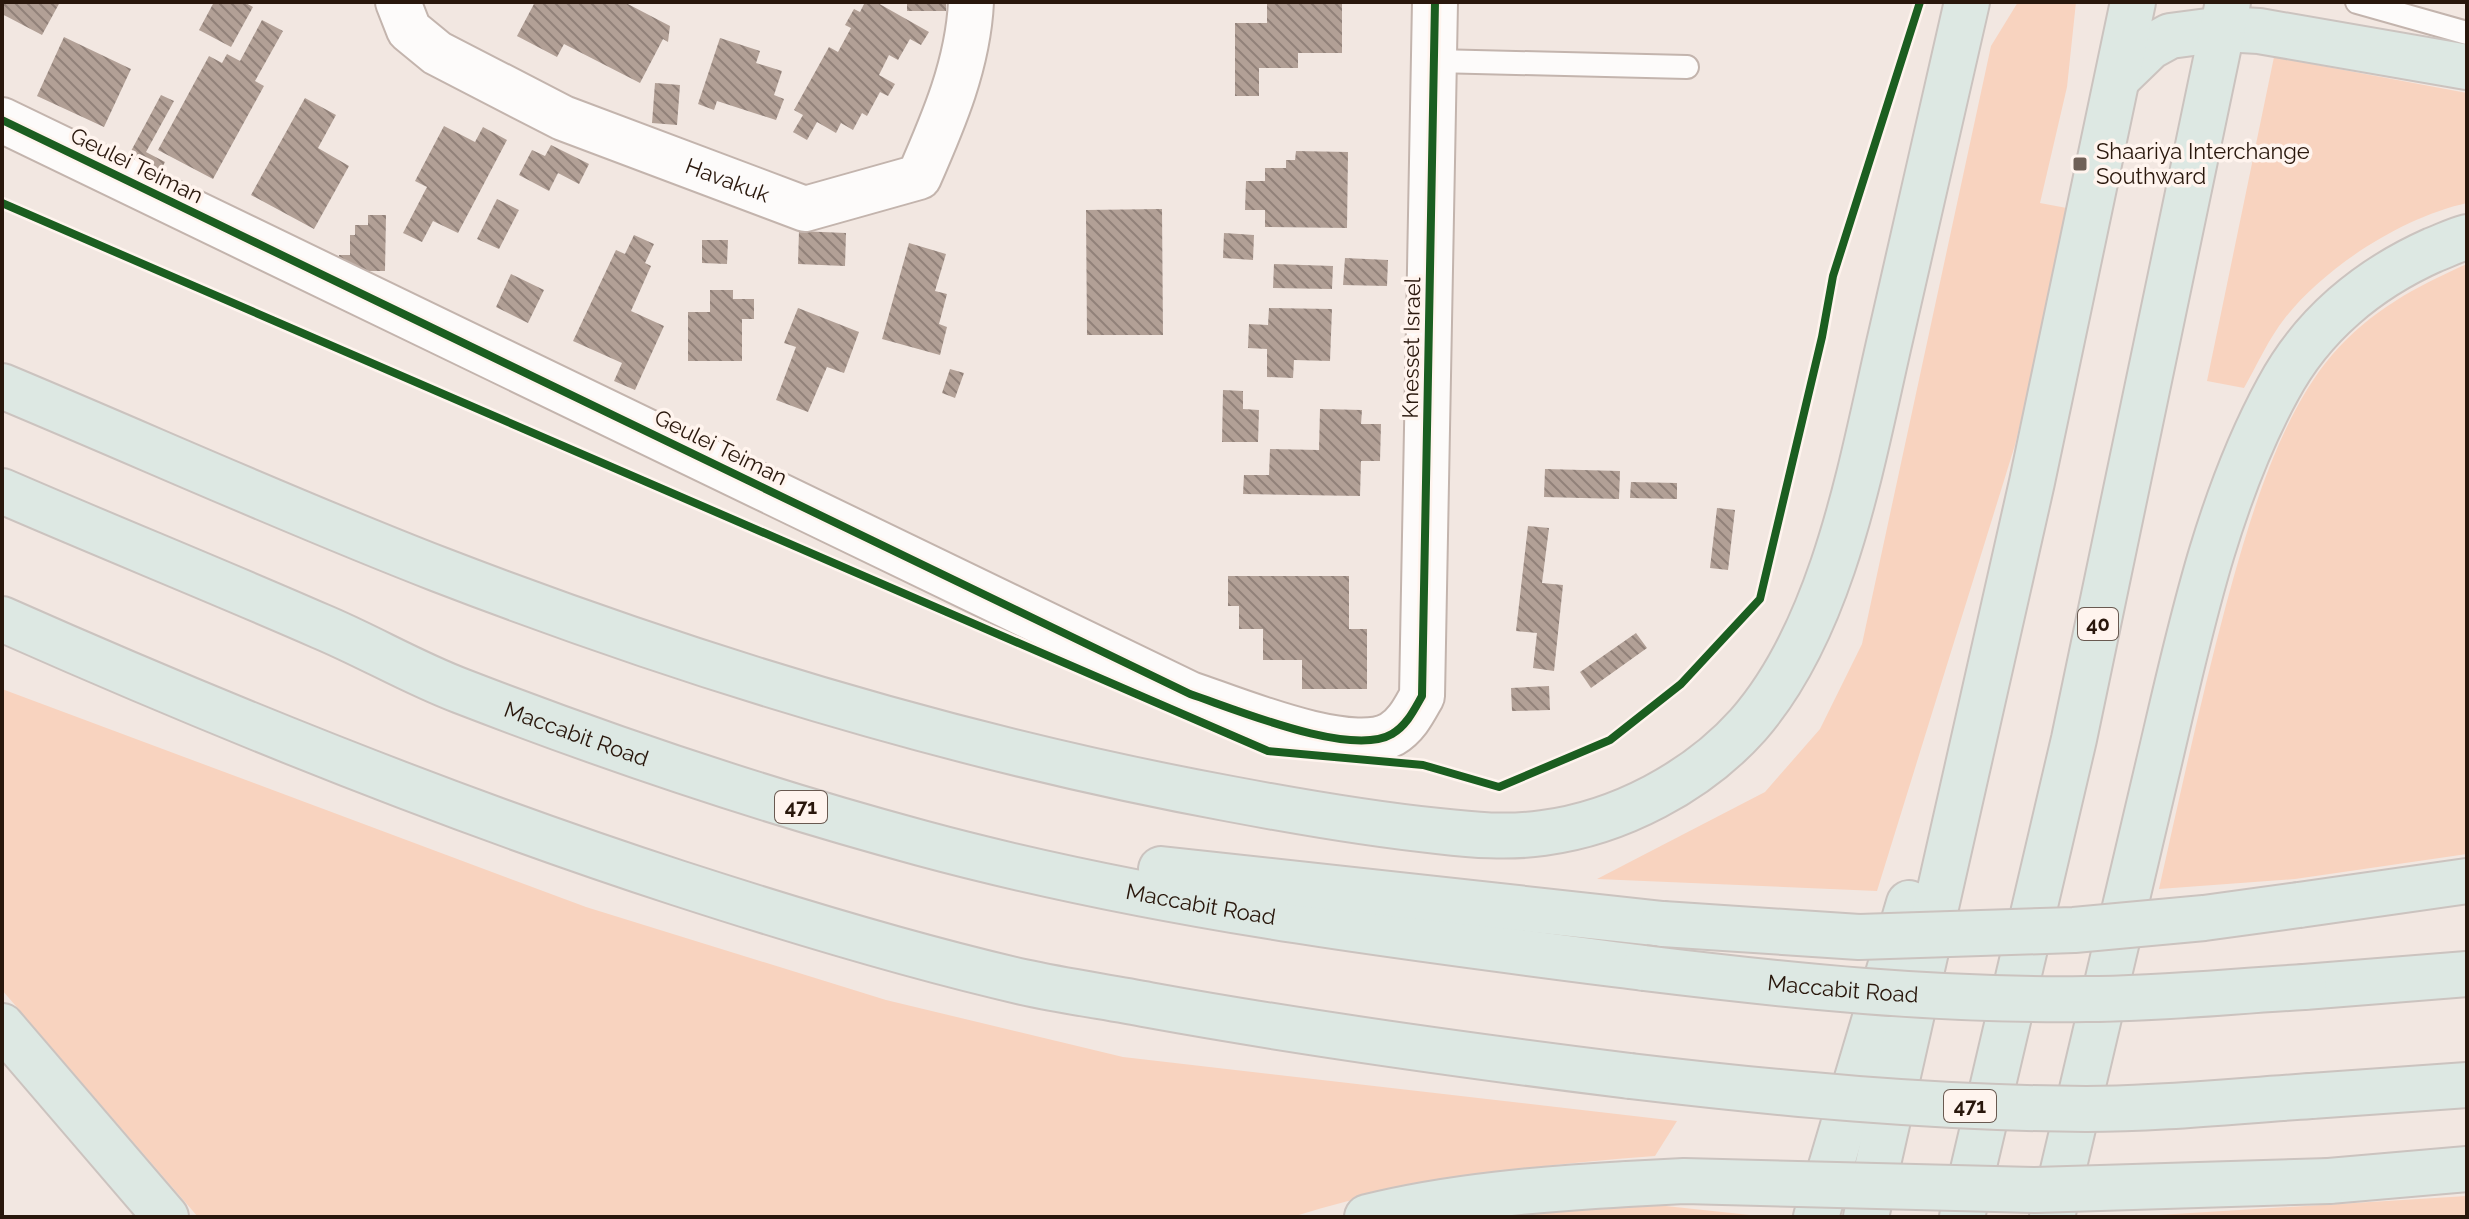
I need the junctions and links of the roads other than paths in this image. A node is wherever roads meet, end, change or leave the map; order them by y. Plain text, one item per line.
1 (398, 2) edge
2 (971, 2) edge
3 (1435, 2) edge
4 (1967, 2) edge
5 (2133, 2) edge
6 (2357, 2) edge
7 (2225, 15) edge
8 (2467, 33) edge
9 (1435, 61) junction
10 (1687, 67) dead end
11 (2467, 67) edge
12 (2118, 78) junction
13 (2, 120) edge
14 (2467, 237) edge
15 (2, 386) edge
16 (2032, 482) junction
17 (2, 491) edge
18 (2, 619) edge
19 (1422, 696) joint
20 (919, 843) junction
21 (2467, 881) edge
22 (2467, 974) edge
23 (2, 1026) edge
24 (2467, 1085) edge
25 (2467, 1169) edge
26 (166, 1217) edge
27 (1367, 1217) edge
28 (1816, 1217) edge
29 (1866, 1217) edge
30 (1962, 1217) edge
31 (2052, 1217) edge

1 - 2 street, Havakuk
3 - 9 street, Knesset Israel
4 - 15 highway
5 - 12 highway
6 - 8 lane
7 - 11 highway
7 - 12 highway
7 - 30 highway, 40
9 - 10 lane
9 - 19 street, Knesset Israel
12 - 16 highway
13 - 19 street, Geulei Teiman
14 - 31 highway
16 - 28 highway
16 - 29 highway
17 - 20 highway, Maccabit Road / 471
18 - 24 highway, 471, bridge
20 - 21 highway, bridge
20 - 22 highway, Maccabit Road / 471, bridge
23 - 26 highway
25 - 27 highway, bridge

